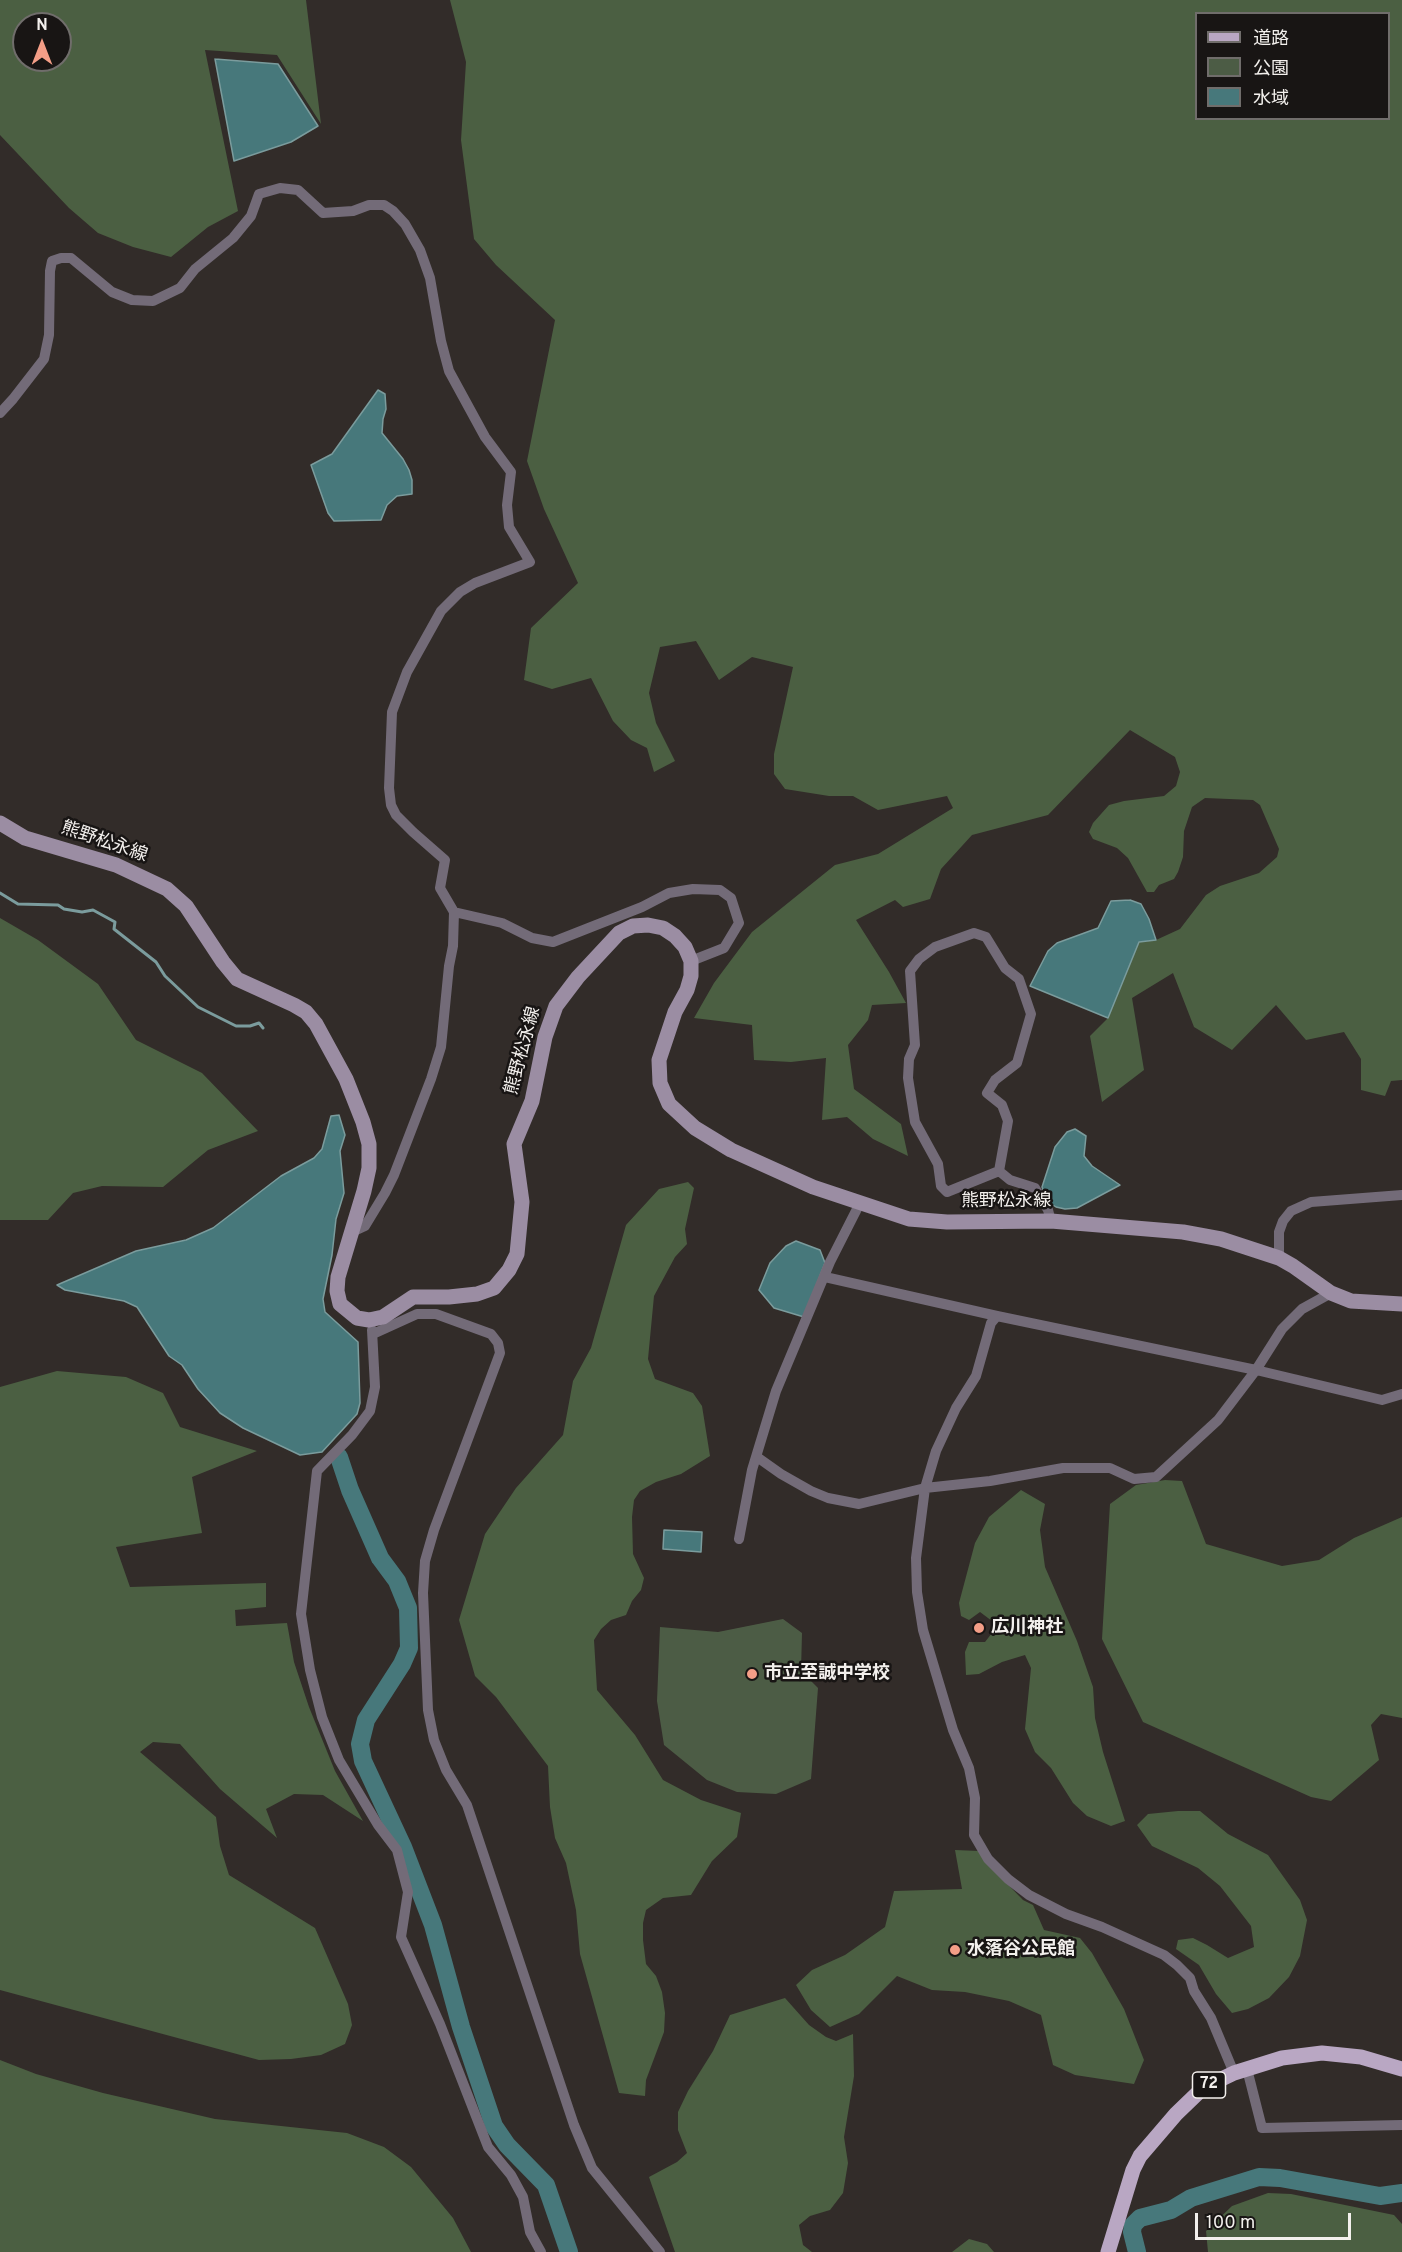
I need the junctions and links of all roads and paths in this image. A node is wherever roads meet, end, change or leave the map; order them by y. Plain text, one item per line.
1 (0, 412) edge
2 (0, 822) edge
3 (642, 907) junction
4 (454, 912) junction
5 (648, 925) junction
6 (691, 961) junction
7 (999, 1171) junction
8 (1402, 1195) edge
9 (860, 1203) junction
10 (1051, 1221) junction
11 (352, 1232) junction
12 (1279, 1258) junction
13 (825, 1276) junction
14 (1331, 1293) junction
15 (1402, 1305) edge
16 (997, 1316) junction
17 (371, 1327) junction
18 (1256, 1370) junction
19 (1402, 1394) edge
20 (757, 1456) junction
21 (925, 1488) junction
22 (739, 1539) dead end
23 (1402, 2069) edge
24 (1240, 2071) junction
25 (1402, 2125) edge
26 (541, 2252) edge
27 (660, 2252) edge
28 (1108, 2252) edge

1 - 4 street
2 - 11 main road, 熊野松永線
3 - 4 street
3 - 5 street
3 - 6 street
4 - 11 street
5 - 6 main road
5 - 17 main road, 熊野松永線
6 - 9 main road, 熊野松永線
7 - 7 street
7 - 10 street
8 - 12 street
9 - 10 main road, 熊野松永線
9 - 13 street
10 - 12 main road, 熊野松永線
11 - 17 main road, 熊野松永線
12 - 14 main road, 熊野松永線
13 - 16 street
13 - 20 street
14 - 15 main road, 熊野松永線
14 - 18 street
16 - 18 street
16 - 21 street
17 - 26 street
17 - 27 street
18 - 19 street
18 - 21 street
20 - 21 street
20 - 22 street
21 - 24 street
23 - 24 main road, 72
24 - 25 street
24 - 28 main road, 72

